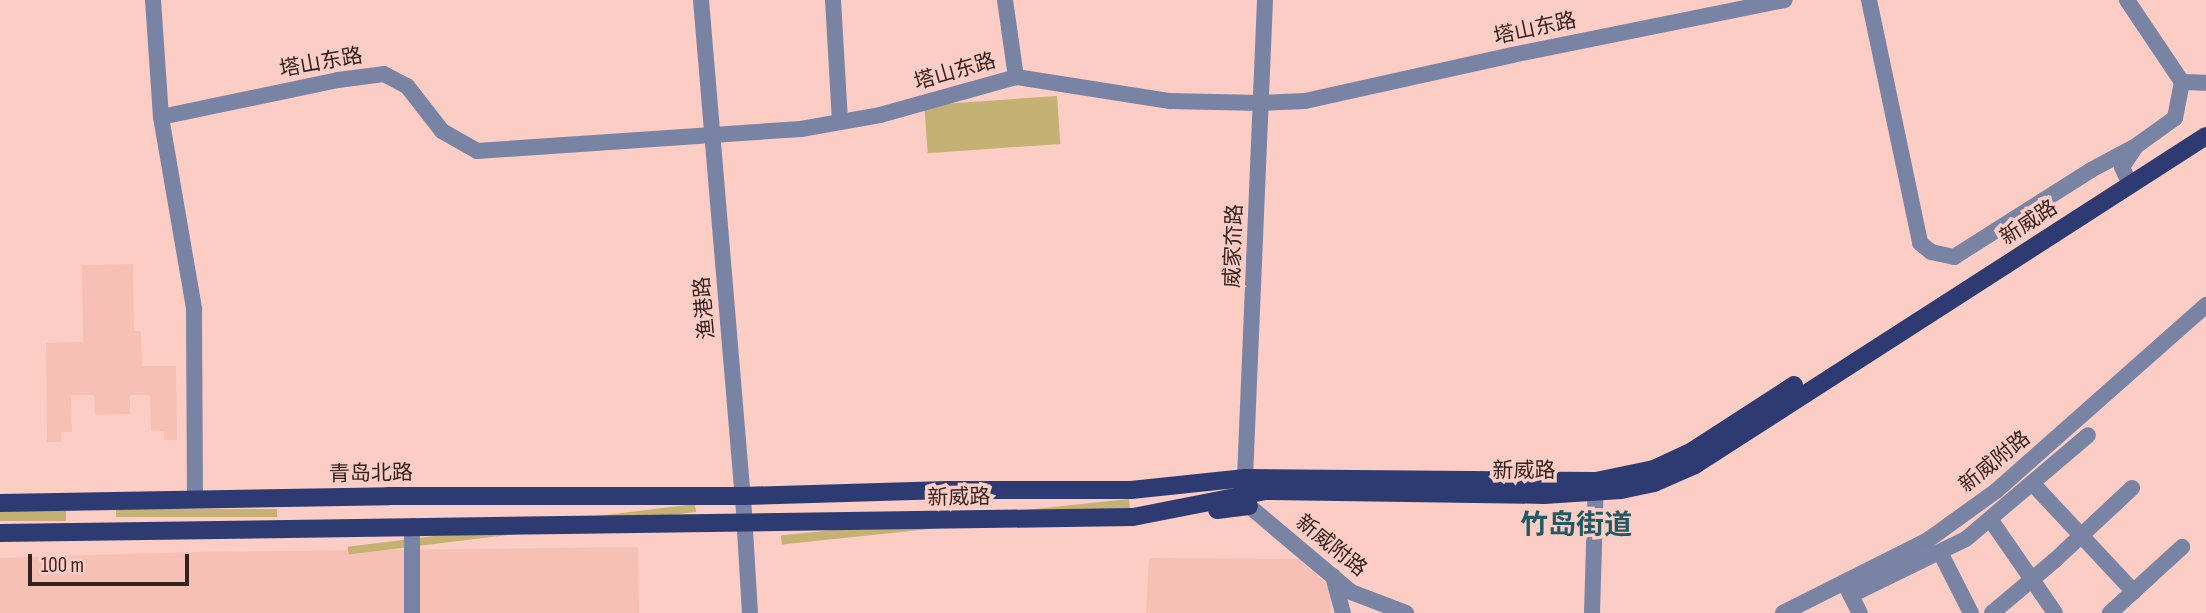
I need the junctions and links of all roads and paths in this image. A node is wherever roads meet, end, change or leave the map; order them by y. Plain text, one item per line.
1 (153, 0) edge
2 (701, 0) edge
3 (833, 0) edge
4 (1005, 0) edge
5 (1265, 0) edge
6 (1785, 0) edge
7 (1869, 0) edge
8 (2127, 0) edge
9 (1016, 77) junction
10 (2182, 82) junction
11 (2206, 83) edge
12 (1261, 103) junction
13 (161, 117) junction
14 (840, 122) junction
15 (2206, 124) edge
16 (712, 135) junction
17 (2206, 136) edge
18 (2136, 146) junction
19 (2126, 176) junction
20 (2206, 305) edge
21 (2088, 435) dead end
22 (2032, 483) junction
23 (1596, 487) junction
24 (2132, 488) dead end
25 (1247, 492) junction
26 (743, 496) junction
27 (195, 499) junction
28 (0, 503) edge
29 (1990, 519) junction
30 (743, 524) junction
31 (412, 526) junction
32 (0, 533) edge
33 (2083, 534) junction
34 (2182, 547) dead end
35 (1940, 552) junction
36 (1333, 576) junction
37 (2033, 580) junction
38 (1848, 589) junction
39 (2133, 592) junction
40 (2000, 611) edge
41 (412, 613) edge
42 (750, 613) edge
43 (1343, 613) edge
44 (1406, 613) edge
45 (1592, 613) edge
46 (1783, 613) edge
47 (1860, 613) edge
48 (1971, 613) edge
49 (2055, 613) edge
50 (2110, 613) edge

1 - 13 street
2 - 16 street, 渔港路
3 - 14 street
4 - 9 street
5 - 12 street, 威家夼路
6 - 12 street, 塔山东路
7 - 18 street
8 - 10 street
9 - 12 street, 塔山东路
9 - 14 street, 塔山东路
10 - 11 street
10 - 18 street
12 - 25 street, 威家夼路
13 - 16 street, 塔山东路
13 - 27 street
14 - 16 street, 塔山东路
15 - 19 main road, 新威路
16 - 26 street, 渔港路
17 - 23 main road, 新威路
18 - 19 street
19 - 23 main road, 新威路
20 - 38 street, 新威附路
21 - 22 street
22 - 29 street
22 - 33 street
23 - 25 main road, 新威路
23 - 45 street
24 - 33 street
25 - 26 main road, 新威路
25 - 30 main road, 新威路
25 - 36 street, 新威附路
26 - 27 main road, 青岛北路
26 - 30 street, 渔港路
27 - 28 main road, 青岛北路
29 - 35 street
29 - 37 street
30 - 31 main road
30 - 42 street, 渔港路
31 - 32 main road
31 - 41 street
33 - 37 street
33 - 39 street
34 - 39 street
35 - 38 street
35 - 48 street
36 - 43 street
36 - 44 street, 新威附路
37 - 40 street
37 - 49 street
38 - 46 street, 新威附路
38 - 47 street
39 - 50 street

